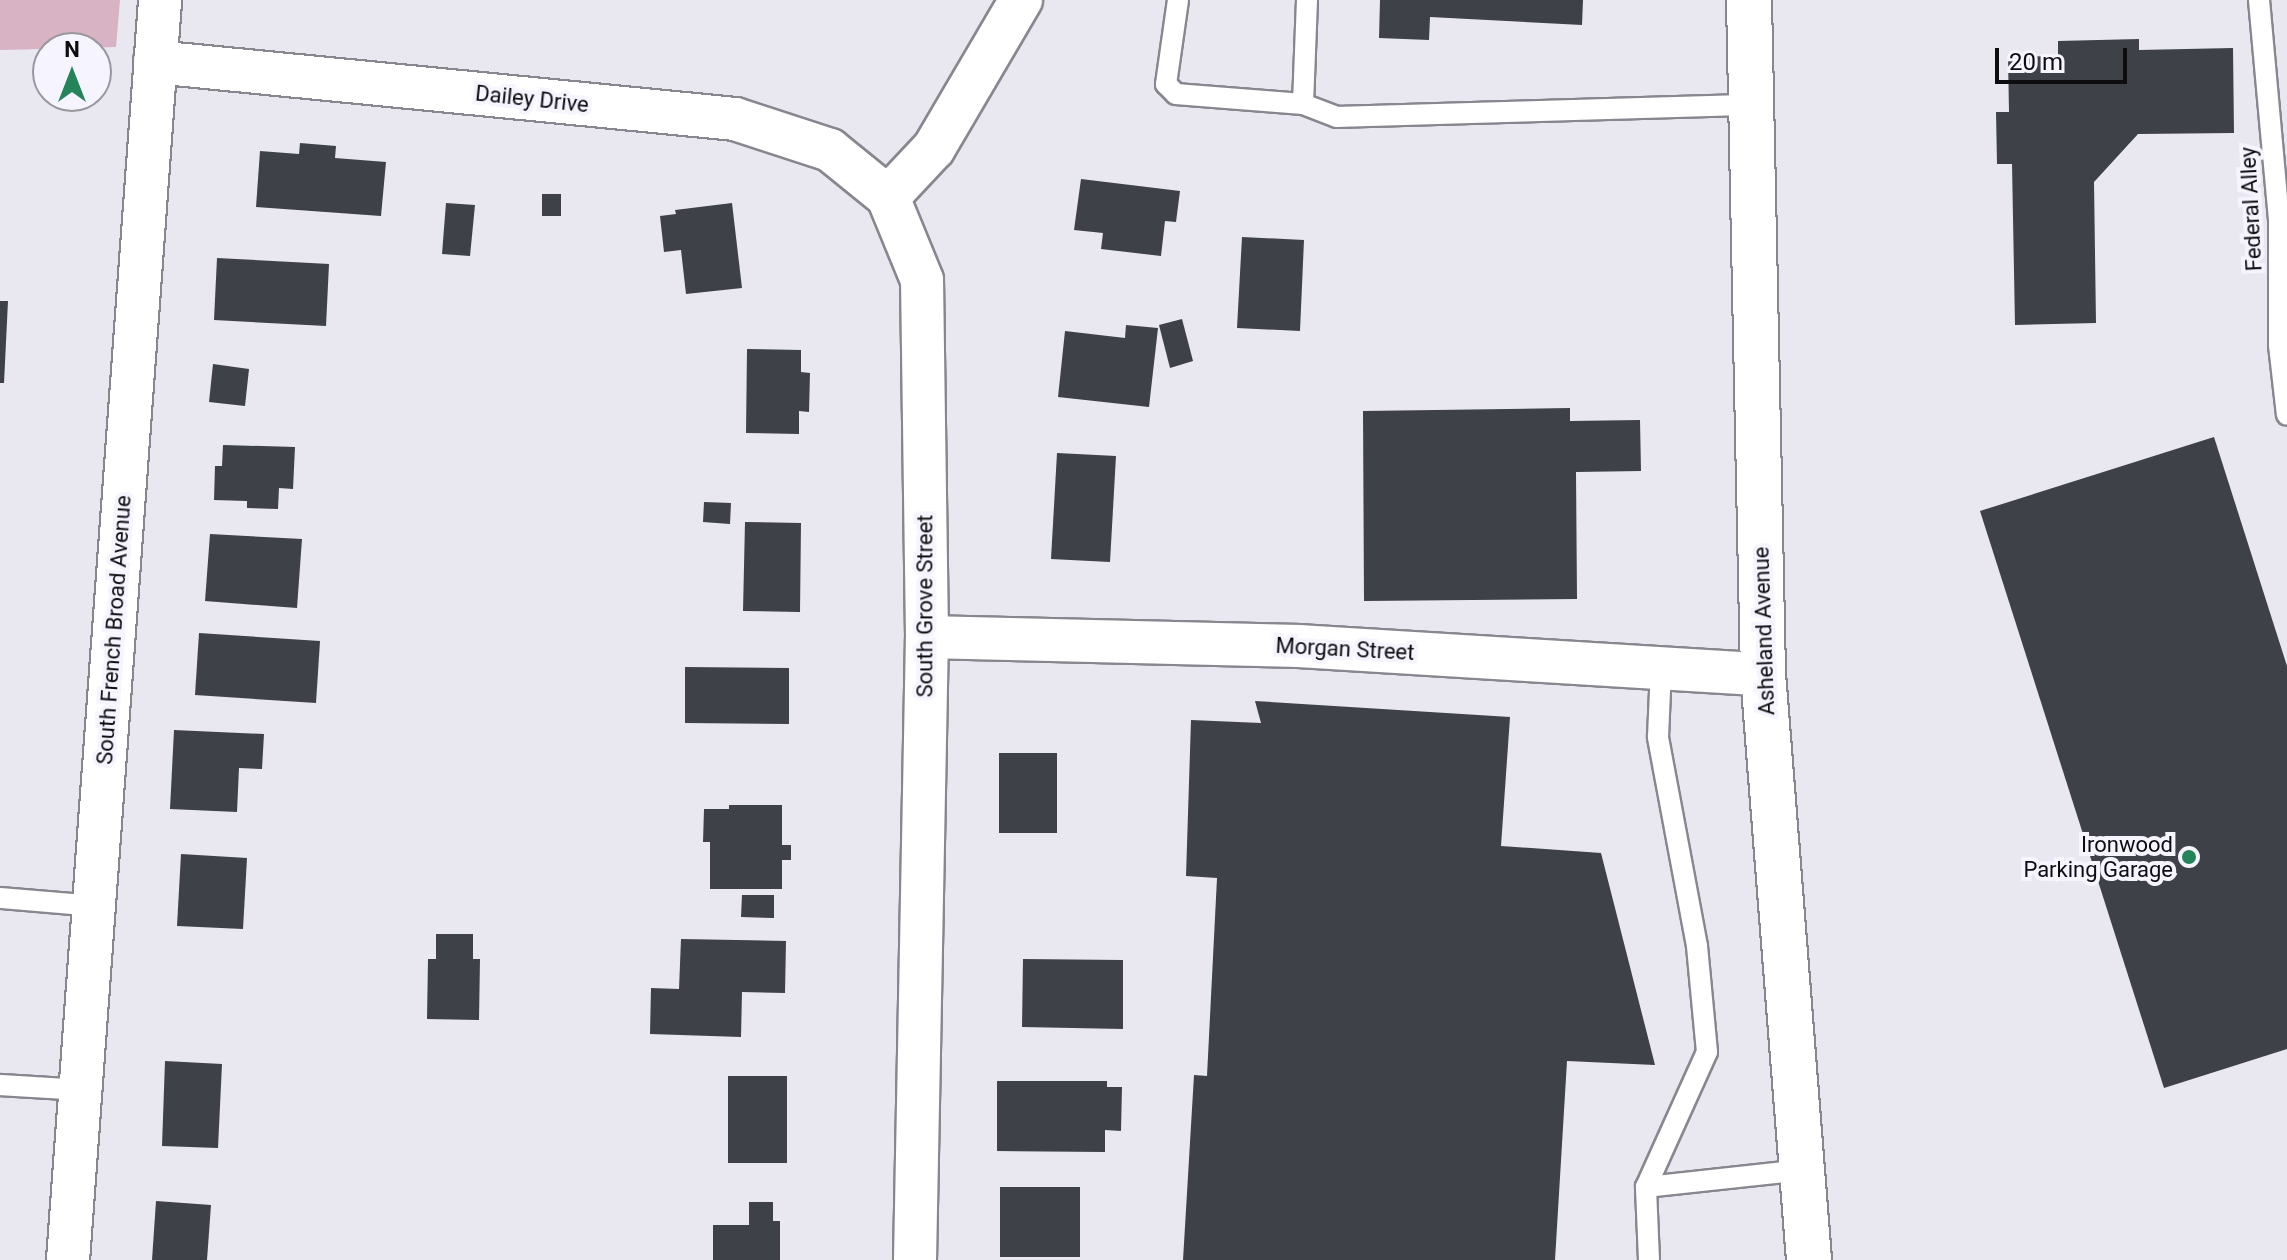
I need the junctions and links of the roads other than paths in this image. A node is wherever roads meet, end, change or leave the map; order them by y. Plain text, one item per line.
1 (160, 0) edge
2 (1021, 0) edge
3 (1178, 0) edge
4 (1307, 0) edge
5 (1749, 0) edge
6 (2259, 0) edge
7 (155, 62) junction
8 (1303, 104) junction
9 (1751, 105) junction
10 (888, 197) junction
11 (2287, 415) edge
12 (927, 637) junction
13 (1661, 668) junction
14 (1763, 674) junction
15 (0, 898) edge
16 (95, 906) junction
17 (0, 1085) edge
18 (81, 1090) junction
19 (1802, 1170) junction
20 (1646, 1187) junction
21 (68, 1260) edge
22 (915, 1260) edge
23 (1649, 1260) edge
24 (1809, 1260) edge

1 - 7 street, South French Broad Avenue
2 - 10 street
3 - 8 lane
4 - 8 lane
5 - 9 main road, Asheland Avenue
6 - 11 lane, Federal Alley
7 - 10 street, Dailey Drive
7 - 16 street, South French Broad Avenue
8 - 9 lane
9 - 14 main road, Asheland Avenue
10 - 12 street, South Grove Street
12 - 13 street, Morgan Street
12 - 22 street, South Grove Street
13 - 14 street, Morgan Street
13 - 20 lane
14 - 19 main road, Asheland Avenue
15 - 16 lane
16 - 18 street, South French Broad Avenue
17 - 18 lane
18 - 21 street, South French Broad Avenue
19 - 20 lane
19 - 24 main road, Asheland Avenue
20 - 23 lane

